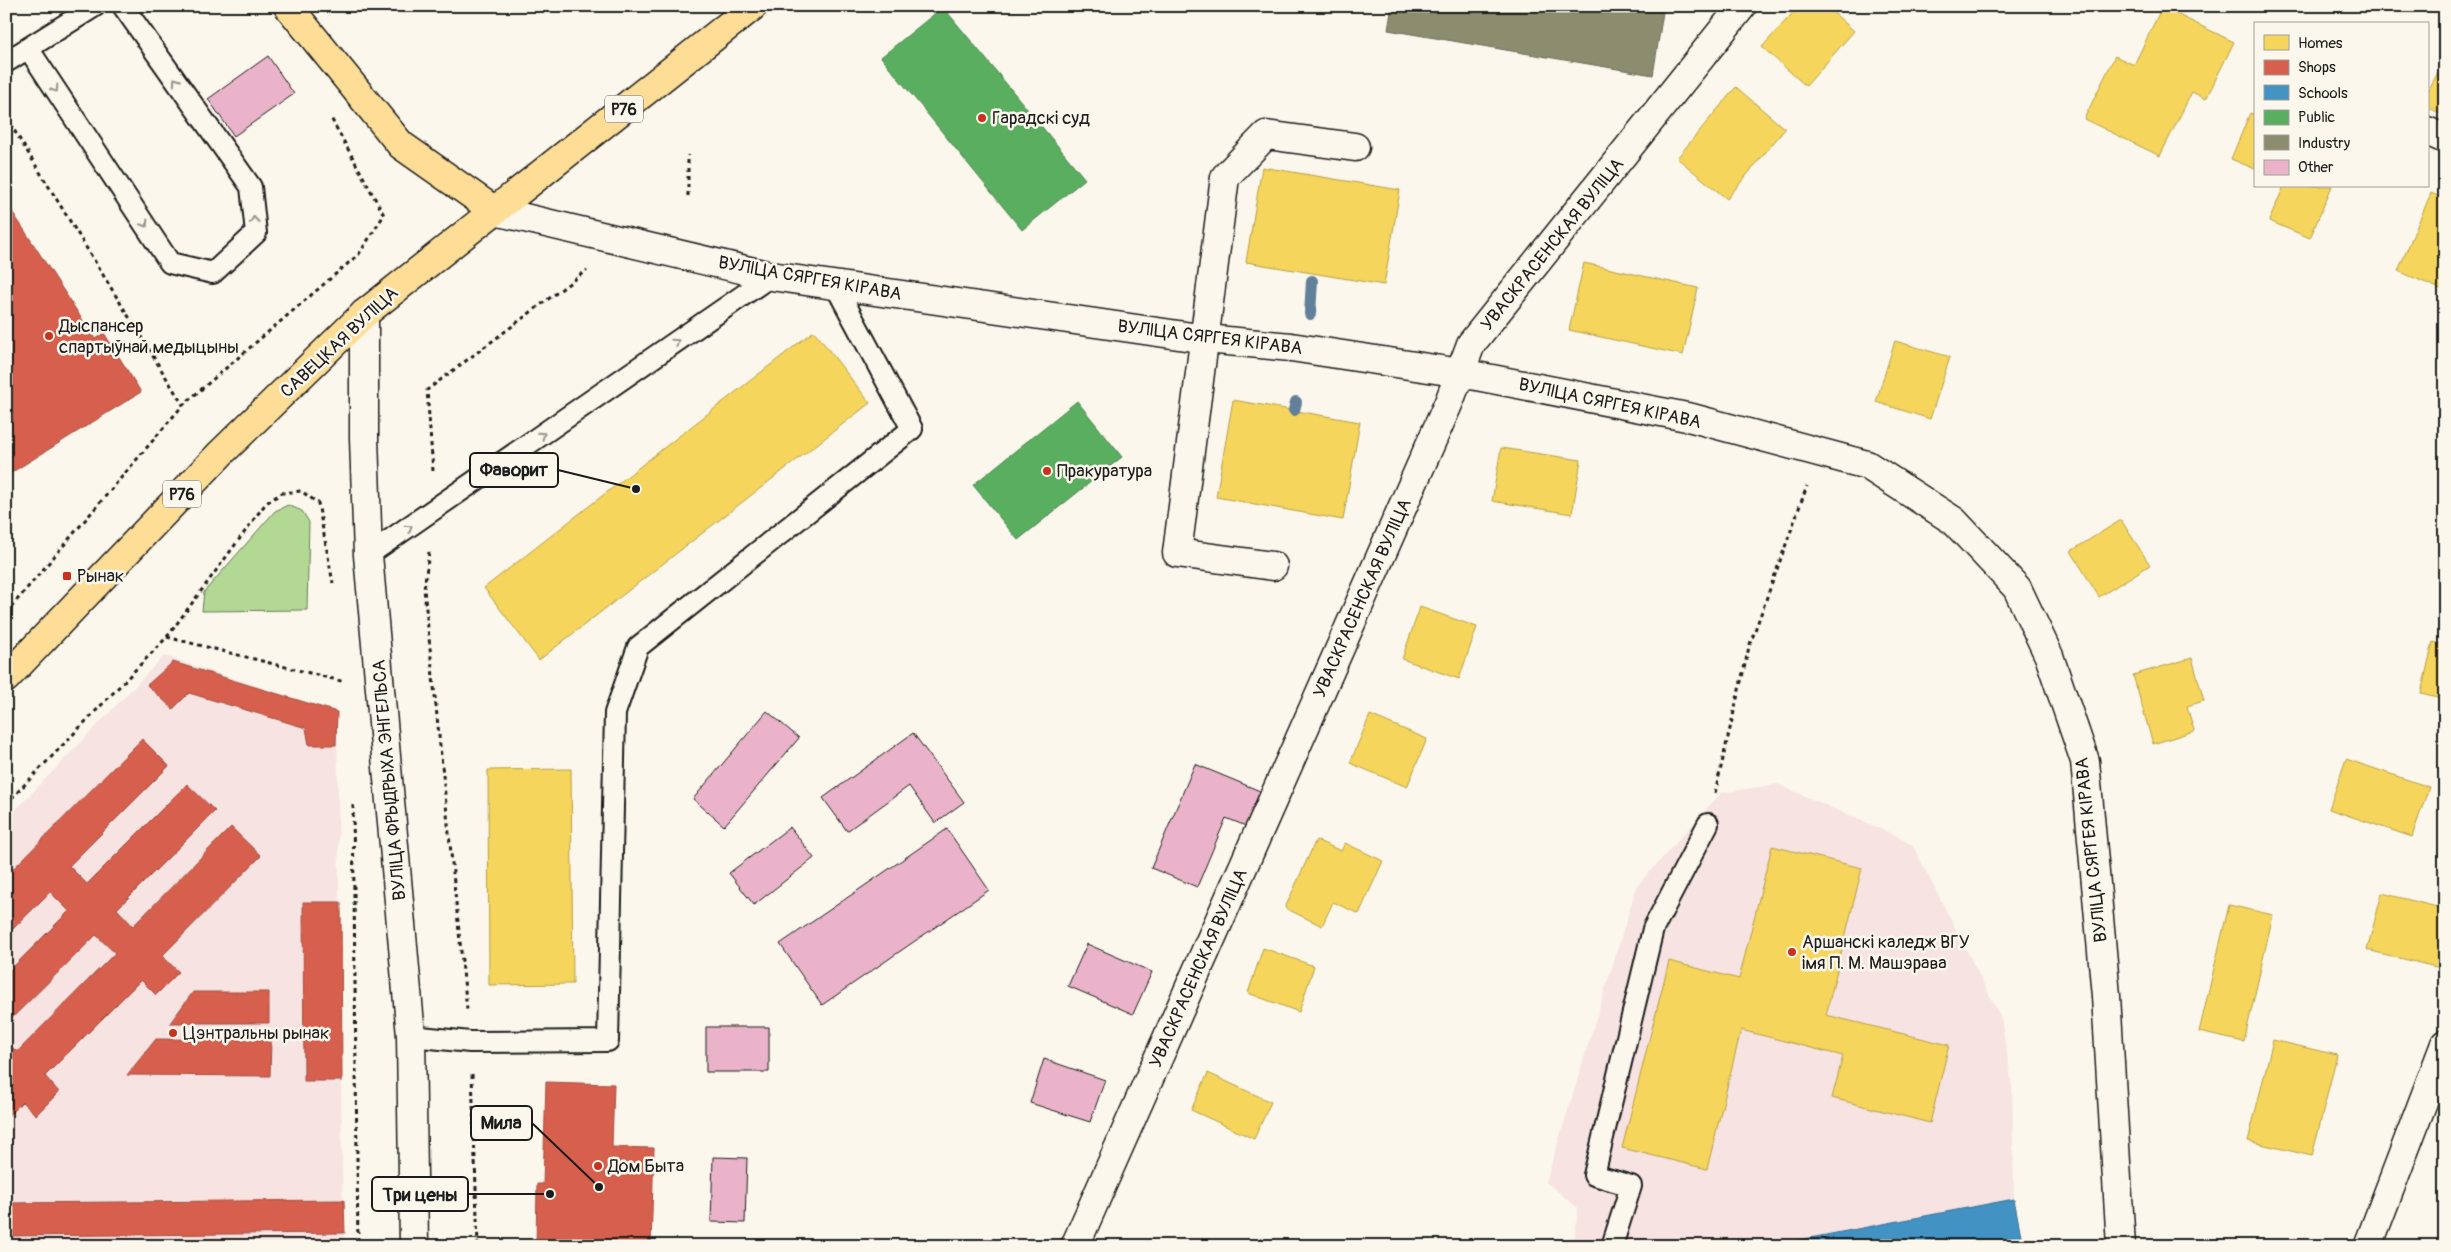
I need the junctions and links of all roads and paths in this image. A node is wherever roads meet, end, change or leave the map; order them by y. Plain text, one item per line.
1 (95, 6) edge
2 (123, 6) edge
3 (288, 6) edge
4 (753, 6) edge
5 (1742, 6) edge
6 (28, 48) junction
7 (6, 62) edge
8 (330, 116) dead end
9 (6, 117) edge
10 (2428, 132) edge
11 (2445, 139) edge
12 (1354, 147) dead end
13 (688, 155) dead end
14 (688, 196) dead end
15 (495, 211) junction
16 (587, 270) dead end
17 (771, 276) junction
18 (836, 285) junction
19 (364, 314) junction
20 (1206, 339) junction
21 (1462, 373) junction
22 (183, 405) junction
23 (1809, 483) dead end
24 (435, 510) junction
25 (368, 555) junction
26 (1273, 566) dead end
27 (334, 588) dead end
28 (6, 613) edge
29 (166, 637) junction
30 (6, 678) edge
31 (351, 683) dead end
32 (353, 802) dead end
33 (6, 804) edge
34 (1708, 824) joint
35 (411, 1036) junction
36 (470, 1042) junction
37 (2445, 1044) edge
38 (358, 1246) edge
39 (414, 1246) edge
40 (478, 1246) edge
41 (1075, 1246) edge
42 (1612, 1246) edge
43 (2121, 1246) edge
44 (2368, 1246) edge

1 - 6 lane
6 -> 2 lane
3 - 15 main road
4 - 15 main road, САВЕЦКАЯ ВУЛІЦА / Р76
5 - 21 street, УВАСКРАСЕНСКАЯ ВУЛІЦА
6 - 7 lane
8 - 22 path
9 - 22 path
10 - 11 street
12 - 20 street
13 - 14 path
15 - 17 street, ВУЛІЦА СЯРГЕЯ КІРАВА
15 - 19 main road, САВЕЦКАЯ ВУЛІЦА / Р76
16 - 24 path
17 - 18 street, ВУЛІЦА СЯРГЕЯ КІРАВА
24 -> 17 lane
18 - 20 street, ВУЛІЦА СЯРГЕЯ КІРАВА
18 - 36 lane
19 - 25 street, ВУЛІЦА ФРЫДРЫХА ЭНГЕЛЬСА
19 - 30 main road, САВЕЦКАЯ ВУЛІЦА / Р76
20 - 21 street, ВУЛІЦА СЯРГЕЯ КІРАВА
20 - 26 street
21 - 41 street, УВАСКРАСЕНСКАЯ ВУЛІЦА
21 - 43 street, ВУЛІЦА СЯРГЕЯ КІРАВА
22 - 28 path
23 - 34 path
25 -> 24 lane
24 - 36 path
25 - 35 street, ВУЛІЦА ФРЫДРЫХА ЭНГЕЛЬСА
27 - 29 path
29 - 31 path
29 - 33 path
32 - 38 path
34 - 42 lane
35 - 36 lane
35 - 39 street, ВУЛІЦА ФРЫДРЫХА ЭНГЕЛЬСА
36 - 40 path
37 - 44 street

